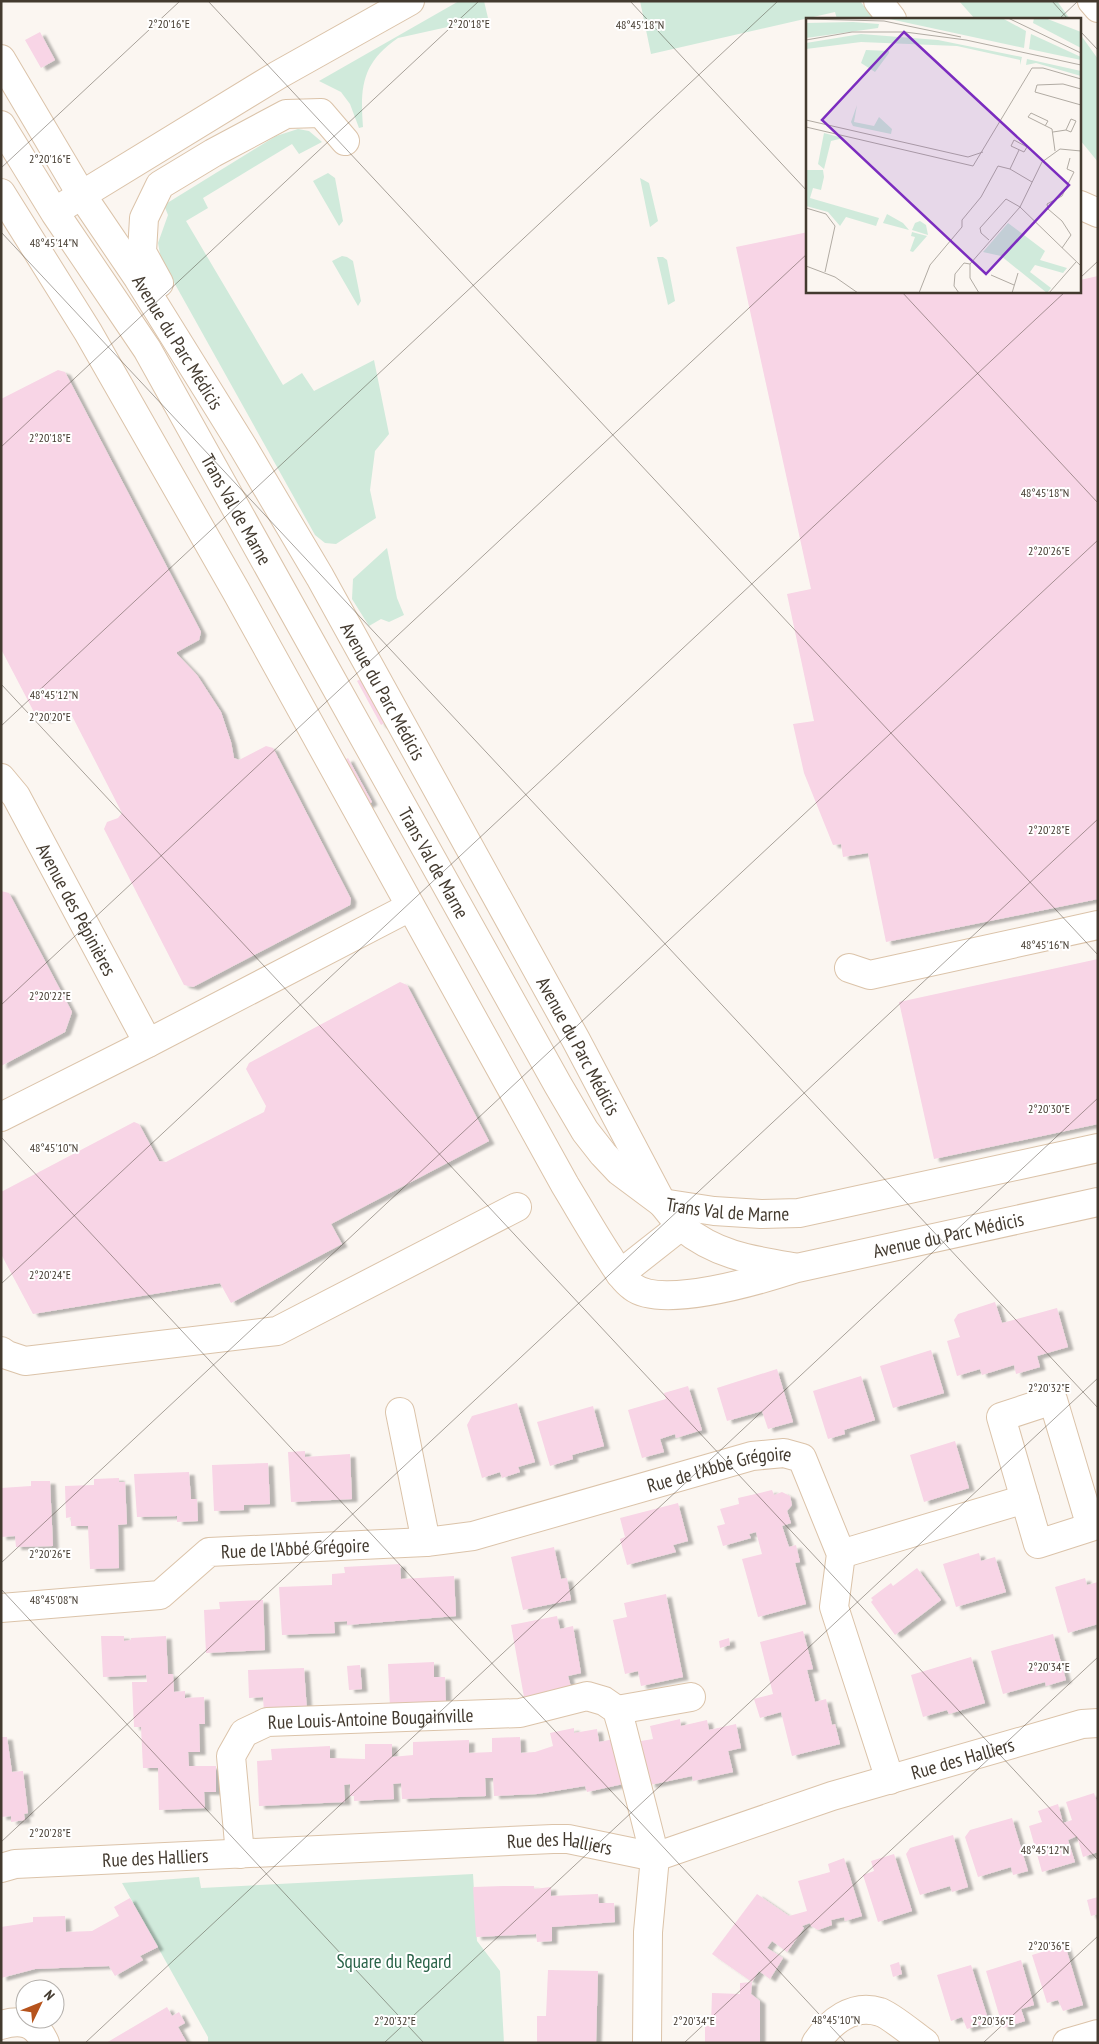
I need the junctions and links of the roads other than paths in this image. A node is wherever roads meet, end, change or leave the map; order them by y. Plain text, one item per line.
1 (410, 1) edge
2 (878, 1) edge
3 (1092, 1) edge
4 (1098, 8) edge
5 (891, 18) edge
6 (1, 59) edge
7 (1, 125) edge
8 (346, 141) dead end
9 (1, 192) edge
10 (81, 194) junction
11 (1082, 206) edge
12 (54, 213) junction
13 (1098, 213) edge
14 (24, 232) junction
15 (243, 446) junction
16 (6, 793) edge
17 (410, 907) junction
18 (1098, 925) edge
19 (849, 968) dead end
20 (148, 1043) junction
21 (1, 1116) edge
22 (1098, 1148) edge
23 (1098, 1202) edge
24 (662, 1203) junction
25 (517, 1206) dead end
26 (681, 1226) junction
27 (797, 1268) junction
28 (620, 1274) junction
29 (1, 1351) edge
30 (400, 1412) dead end
31 (1025, 1499) junction
32 (426, 1542) junction
33 (841, 1554) junction
34 (1, 1608) edge
35 (691, 1697) dead end
36 (617, 1710) junction
37 (1098, 1723) edge
38 (890, 1780) junction
39 (240, 1854) junction
40 (655, 1857) junction
41 (1, 1868) edge
42 (1, 2025) edge
43 (1098, 2034) edge
44 (45, 2043) edge
45 (647, 2043) edge
46 (816, 2043) edge
47 (925, 2043) edge
48 (1067, 2043) edge

1 - 10 main road
2 - 5 main road
3 - 4 main road
6 - 10 main road, Avenue du Parc Médicis
7 - 12 main road, Trans Val de Marne
8 - 15 main road
9 - 14 main road, Avenue du Parc Médicis
10 - 12 main road
10 - 15 main road, Avenue du Parc Médicis
11 - 13 main road
12 - 14 main road
12 - 24 main road, Trans Val de Marne
14 - 17 main road, Avenue du Parc Médicis
15 - 24 main road, Avenue du Parc Médicis
16 - 20 main road, Avenue des Pépinières
17 - 20 main road
17 - 28 main road, Avenue du Parc Médicis
18 - 19 main road
20 - 21 main road
22 - 24 main road, Trans Val de Marne
23 - 27 main road, Avenue du Parc Médicis
24 - 26 main road, Avenue du Parc Médicis
25 - 29 main road
26 - 27 main road, Avenue du Parc Médicis
26 - 28 main road
27 - 28 main road, Avenue du Parc Médicis
30 - 32 main road
31 - 31 main road
31 - 33 main road
32 - 33 main road, Rue de l'Abbé Grégoire
32 - 34 main road, Rue de l'Abbé Grégoire
33 - 38 main road, Rue de l'Abbé Grégoire
35 - 36 main road
36 - 39 main road, Rue Louis-Antoine Bougainville
36 - 40 main road
37 - 38 main road, Rue des Halliers
38 - 40 main road, Rue des Halliers
39 - 40 main road, Rue des Halliers
39 - 41 main road, Rue des Halliers
40 - 45 main road
42 - 44 main road
43 - 48 main road
46 - 47 main road

